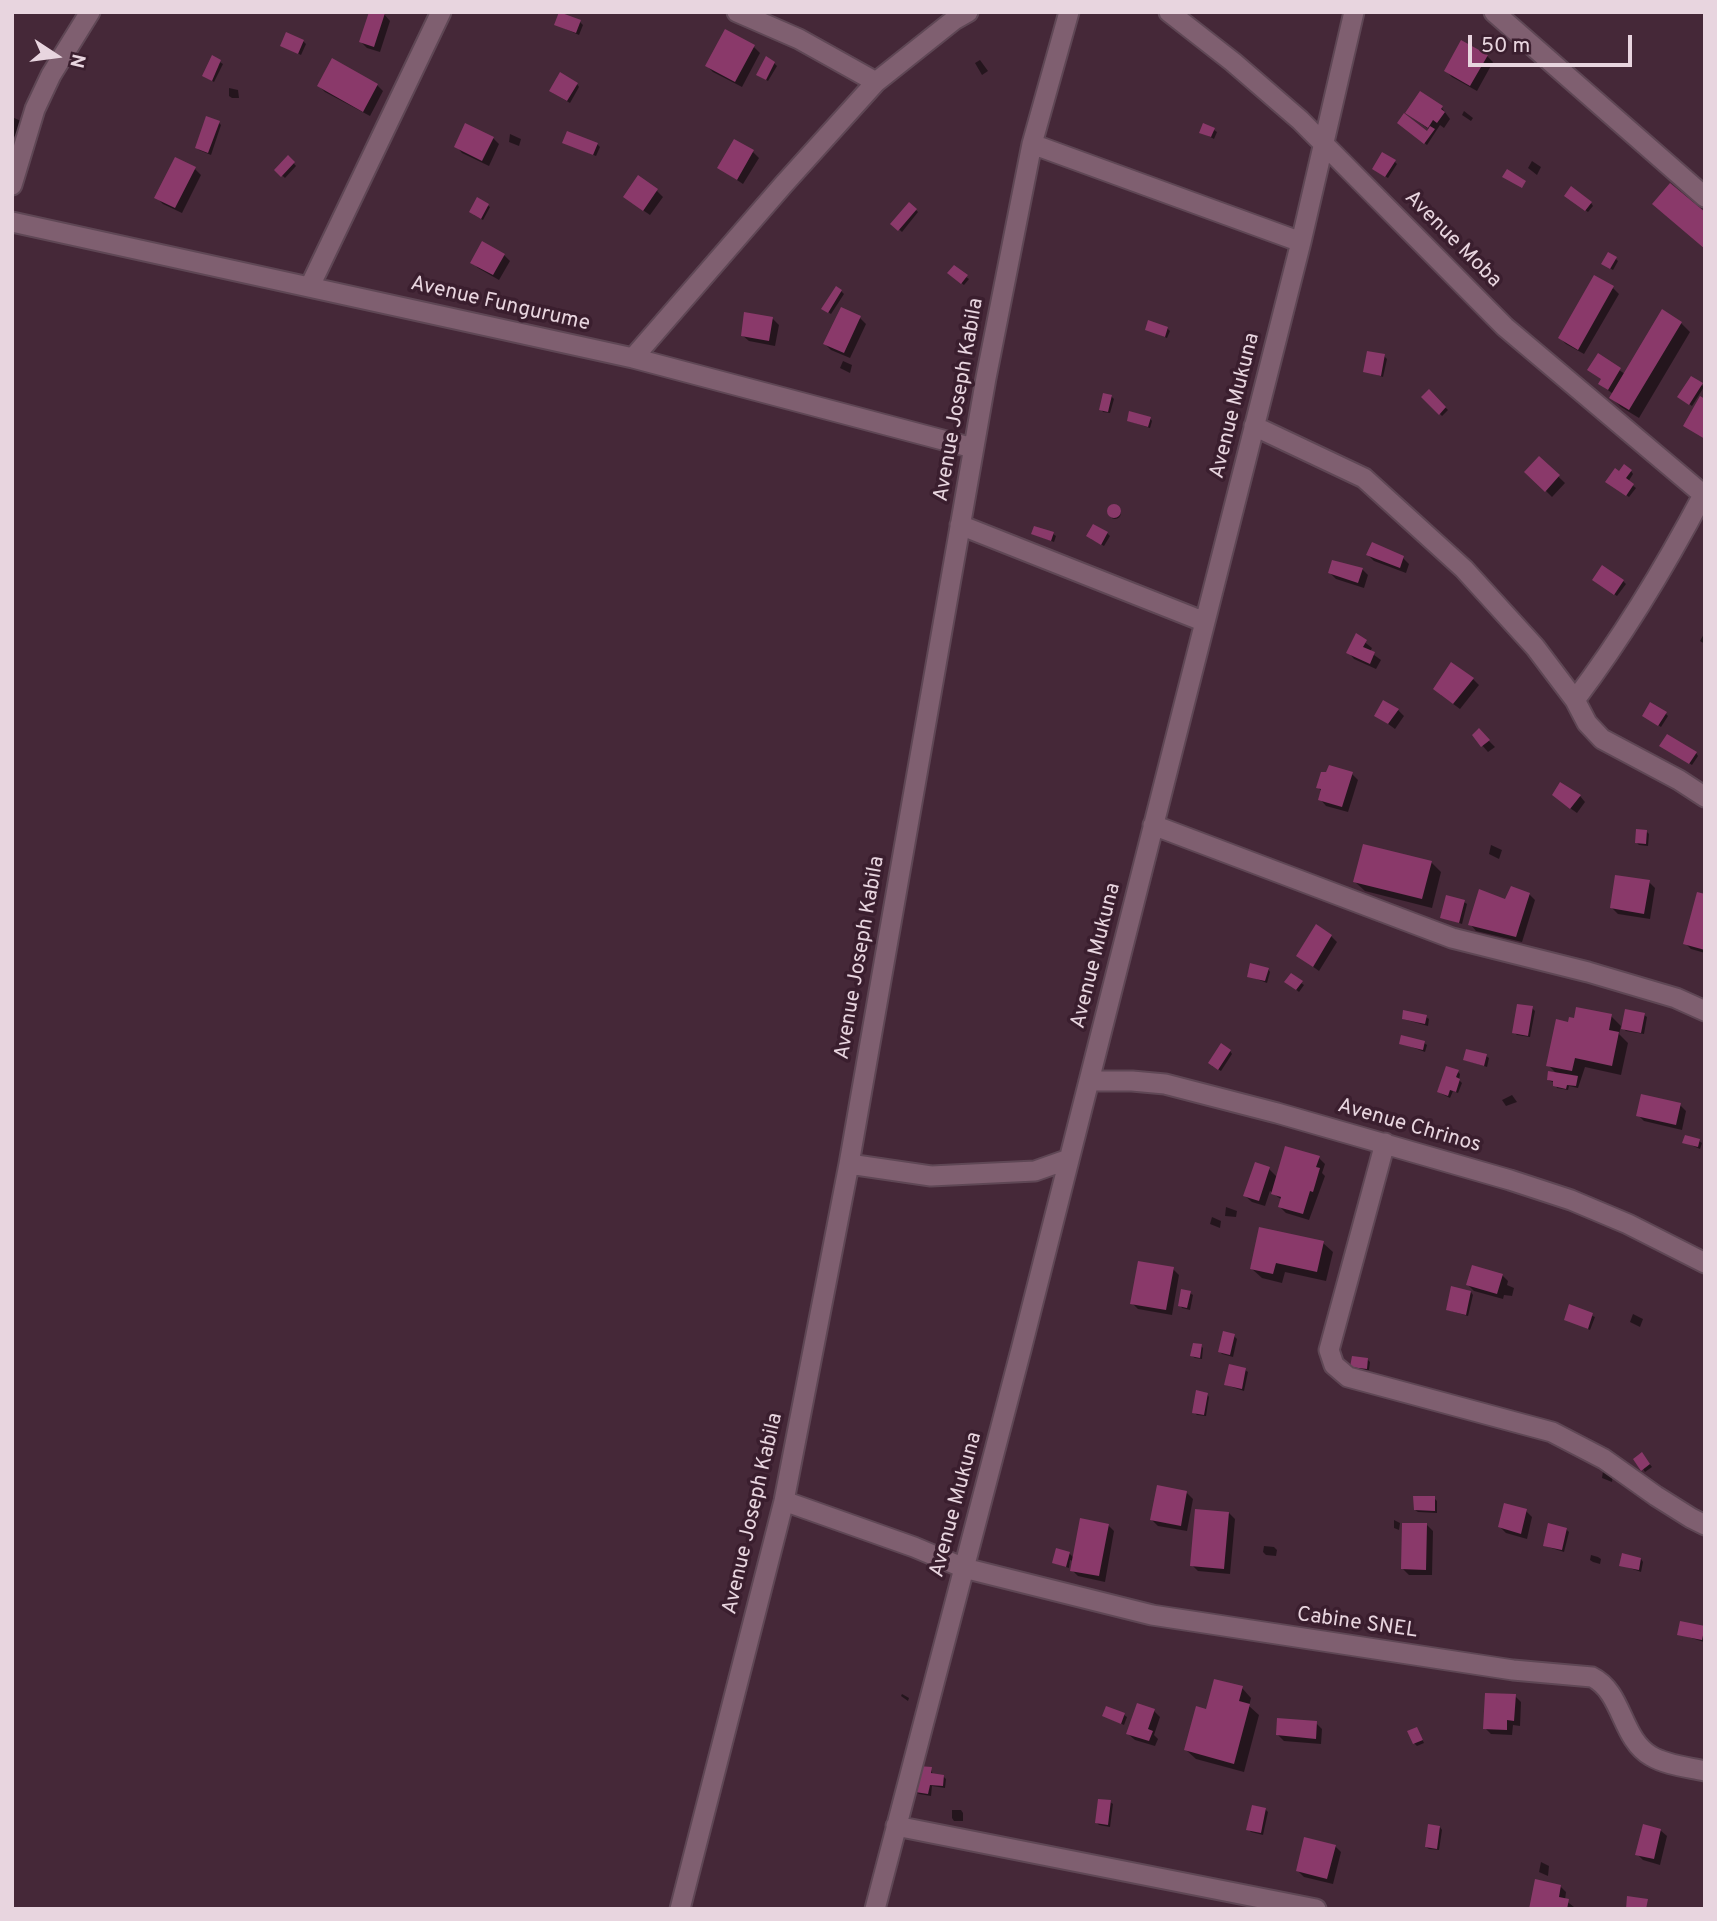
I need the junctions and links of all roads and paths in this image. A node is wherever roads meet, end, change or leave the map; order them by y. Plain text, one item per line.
1 (90, 12) edge
2 (441, 12) edge
3 (737, 12) edge
4 (968, 12) edge
5 (1069, 12) edge
6 (1169, 12) edge
7 (1354, 12) edge
8 (1494, 12) edge
9 (876, 82) junction
10 (1324, 143) junction
11 (1032, 144) junction
12 (12, 185) edge
13 (1705, 197) edge
14 (12, 222) edge
15 (1301, 242) junction
16 (310, 286) junction
17 (633, 358) junction
18 (1254, 426) junction
19 (973, 448) junction
20 (1704, 496) edge
21 (960, 525) junction
22 (1205, 622) junction
23 (1575, 700) junction
24 (1705, 797) edge
25 (1153, 825) junction
26 (1705, 1010) edge
27 (1089, 1081) junction
28 (1385, 1143) junction
29 (1069, 1159) junction
30 (849, 1164) junction
31 (1705, 1263) edge
32 (784, 1502) junction
33 (1705, 1525) edge
34 (964, 1568) junction
35 (1705, 1771) edge
36 (897, 1826) junction
37 (680, 1909) edge
38 (875, 1909) edge
39 (1316, 1909) edge

1 - 12 street
2 - 16 street
3 - 9 street
4 - 9 street
5 - 11 street, Avenue Joseph Kabila
6 - 10 street, Avenue Moba
7 - 10 street, Avenue Mukuna
8 - 13 street
9 - 17 street
10 - 15 street, Avenue Mukuna
10 - 20 street, Avenue Moba
11 - 15 street
11 - 19 street, Avenue Joseph Kabila
14 - 16 street, Avenue Fungurume
15 - 18 street, Avenue Mukuna
16 - 17 street, Avenue Fungurume
17 - 19 street, Avenue Fungurume
18 - 22 street, Avenue Mukuna
18 - 23 street
19 - 21 street, Avenue Joseph Kabila
20 - 23 street
21 - 22 street
21 - 30 street, Avenue Joseph Kabila
22 - 25 street, Avenue Mukuna
23 - 24 street
25 - 26 street
25 - 27 street, Avenue Mukuna
27 - 28 street, Avenue Chrinos
27 - 29 street, Avenue Mukuna
28 - 31 street, Avenue Chrinos
28 - 33 street
29 - 30 street
29 - 34 street, Avenue Mukuna
30 - 32 street, Avenue Joseph Kabila
32 - 34 street, Cabine SNEL
32 - 37 street, Avenue Joseph Kabila
34 - 35 street, Cabine SNEL
34 - 36 street, Avenue Mukuna
36 - 38 street, Avenue Mukuna
36 - 39 street

